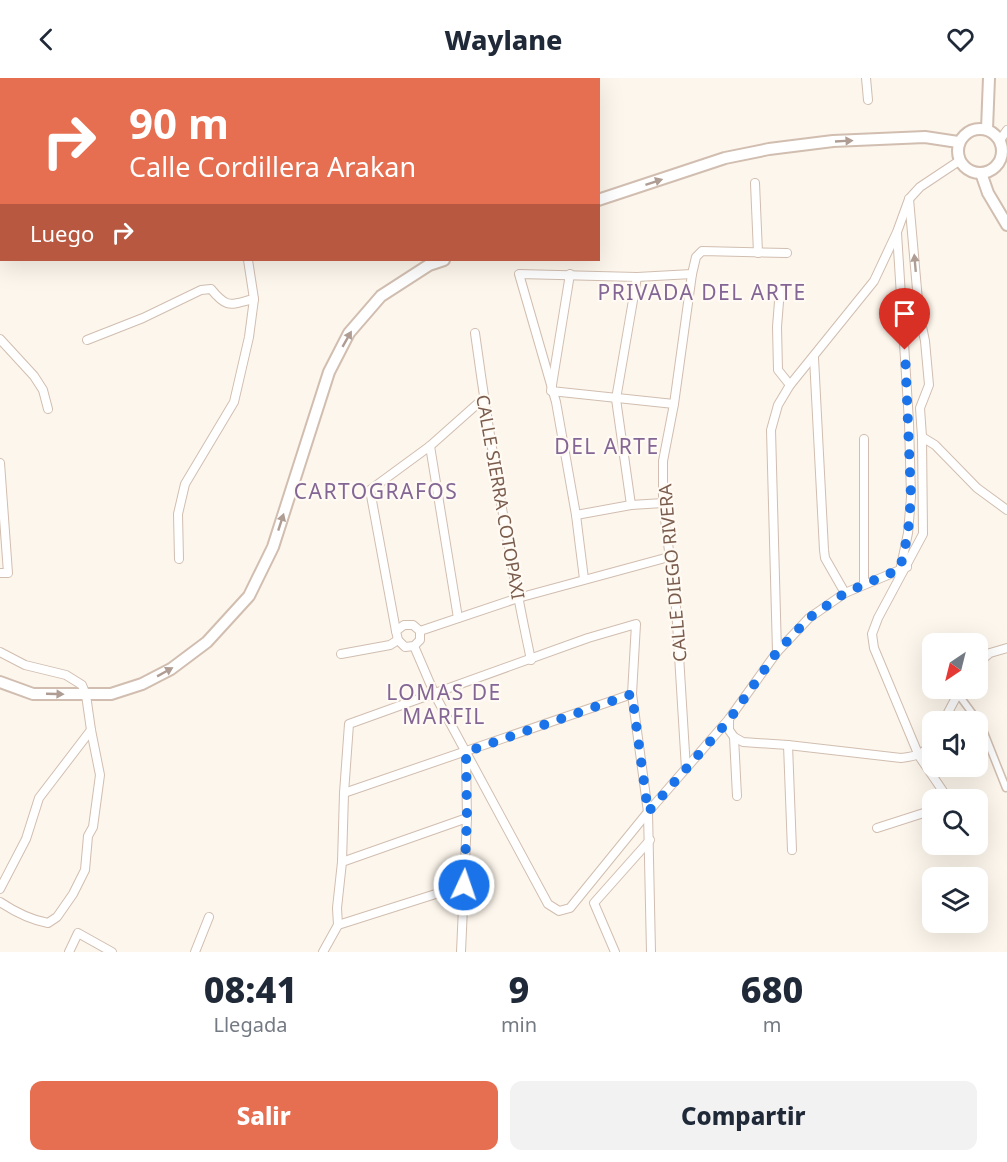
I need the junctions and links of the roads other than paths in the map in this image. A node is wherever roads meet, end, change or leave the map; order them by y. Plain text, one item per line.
1 (483, 78) edge
2 (540, 78) edge
3 (866, 78) edge
4 (989, 78) edge
5 (868, 100) dead end
6 (987, 129) junction
7 (1007, 129) edge
8 (1000, 140) junction
9 (958, 142) junction
10 (959, 161) junction
11 (981, 173) junction
12 (755, 183) dead end
13 (600, 199) edge
14 (909, 199) junction
15 (1007, 225) edge
16 (897, 232) junction
17 (758, 253) junction
18 (787, 254) dead end
19 (249, 261) edge
20 (442, 261) edge
21 (570, 274) junction
22 (692, 274) junction
23 (637, 277) junction
24 (780, 289) dead end
25 (254, 299) junction
26 (475, 333) dead end
27 (0, 339) edge
28 (87, 340) dead end
29 (814, 358) junction
30 (790, 385) junction
31 (551, 391) junction
32 (484, 398) junction
33 (615, 399) junction
34 (674, 404) junction
35 (48, 409) dead end
36 (921, 420) junction
37 (909, 422) junction
38 (922, 437) junction
39 (864, 439) dead end
40 (430, 446) junction
41 (0, 463) edge
42 (663, 503) junction
43 (631, 505) junction
44 (1007, 510) edge
45 (576, 515) junction
46 (669, 557) junction
47 (178, 559) dead end
48 (903, 568) junction
49 (0, 573) edge
50 (584, 579) junction
51 (864, 583) junction
52 (845, 593) junction
53 (518, 598) junction
54 (458, 618) junction
55 (396, 631) junction
56 (420, 631) junction
57 (398, 640) junction
58 (414, 646) junction
59 (1007, 648) edge
60 (0, 652) edge
61 (777, 652) junction
62 (340, 654) dead end
63 (988, 655) edge
64 (531, 660) junction
65 (0, 682) edge
66 (632, 694) junction
67 (86, 695) junction
68 (435, 695) junction
69 (964, 699) edge
70 (729, 720) junction
71 (91, 730) junction
72 (734, 737) junction
73 (788, 745) junction
74 (466, 752) junction
75 (922, 754) edge
76 (919, 756) junction
77 (686, 769) junction
78 (1006, 788) edge
79 (942, 789) edge
80 (344, 793) junction
81 (737, 796) dead end
82 (648, 812) junction
83 (922, 814) edge
84 (467, 818) junction
85 (877, 828) dead end
86 (650, 840) junction
87 (792, 850) dead end
88 (342, 862) junction
89 (464, 885) junction
90 (0, 889) edge
91 (0, 902) edge
92 (209, 917) dead end
93 (338, 926) junction
94 (69, 952) edge
95 (112, 952) edge
96 (195, 952) edge
97 (323, 952) edge
98 (461, 952) edge
99 (615, 952) edge
100 (651, 952) edge

1 - 2 main road
3 - 5 street
4 - 6 street
6 - 8 street
6 - 9 street
7 - 8 street
8 - 11 street
9 - 10 street
13 -> 9 street
10 - 11 street
10 - 14 street
11 - 15 street
12 - 17 street
14 - 16 street
36 -> 14 street
16 - 29 street
16 - 37 street
17 - 18 street, CALLE DIEGO RIVERA
17 - 22 street, CALLE DIEGO RIVERA
19 - 25 street
67 -> 20 street
21 - 23 street
21 - 31 street
21 - 31 street
22 - 23 street
22 - 34 street, CALLE DIEGO RIVERA
23 - 33 street
24 - 30 street
25 - 28 street
25 - 47 street
26 - 32 street, CALLE SIERRA COTOPAXI
27 - 35 street
29 - 30 street
29 - 52 street
30 - 61 street
31 - 33 street
31 - 45 street
32 - 40 street
32 - 53 street, CALLE SIERRA COTOPAXI
33 - 34 street
33 - 43 street
34 - 42 street, CALLE DIEGO RIVERA
36 - 37 street
36 - 38 street
37 - 48 street
38 - 44 street
38 - 48 street
39 - 51 street
40 - 54 street
40 - 55 street
41 - 49 street
42 - 43 street
42 - 46 street, CALLE DIEGO RIVERA
43 - 45 street
45 - 50 street
46 - 50 street
46 - 77 street, CALLE DIEGO RIVERA
48 - 51 street
48 - 76 street
50 - 53 street
51 - 52 street
52 - 61 street
53 - 54 street
53 - 64 street, CALLE SIERRA COTOPAXI
54 - 56 street
55 - 56 street
55 - 57 street
56 - 58 street
57 - 58 street
57 - 62 street
58 - 68 street
59 - 63 street
60 - 67 street
61 - 70 street
64 - 66 street
64 - 68 street
65 -> 67 street
66 - 74 street
66 - 82 street
67 - 71 street
68 - 74 street
68 - 80 street
69 - 78 street
70 - 72 street
70 - 77 street
71 - 90 street
71 - 91 street
72 - 73 street
72 - 81 street
73 - 76 street
73 - 87 street
74 - 80 street
74 - 82 street
74 - 84 street
75 - 76 street
76 - 79 street
77 - 82 street
80 - 88 street
82 - 86 street
83 - 85 street
84 - 88 street
84 - 89 street
86 - 99 street
86 - 100 street
88 - 93 street
89 - 93 street
89 - 98 street
92 - 96 street
93 - 97 street
94 - 95 street

